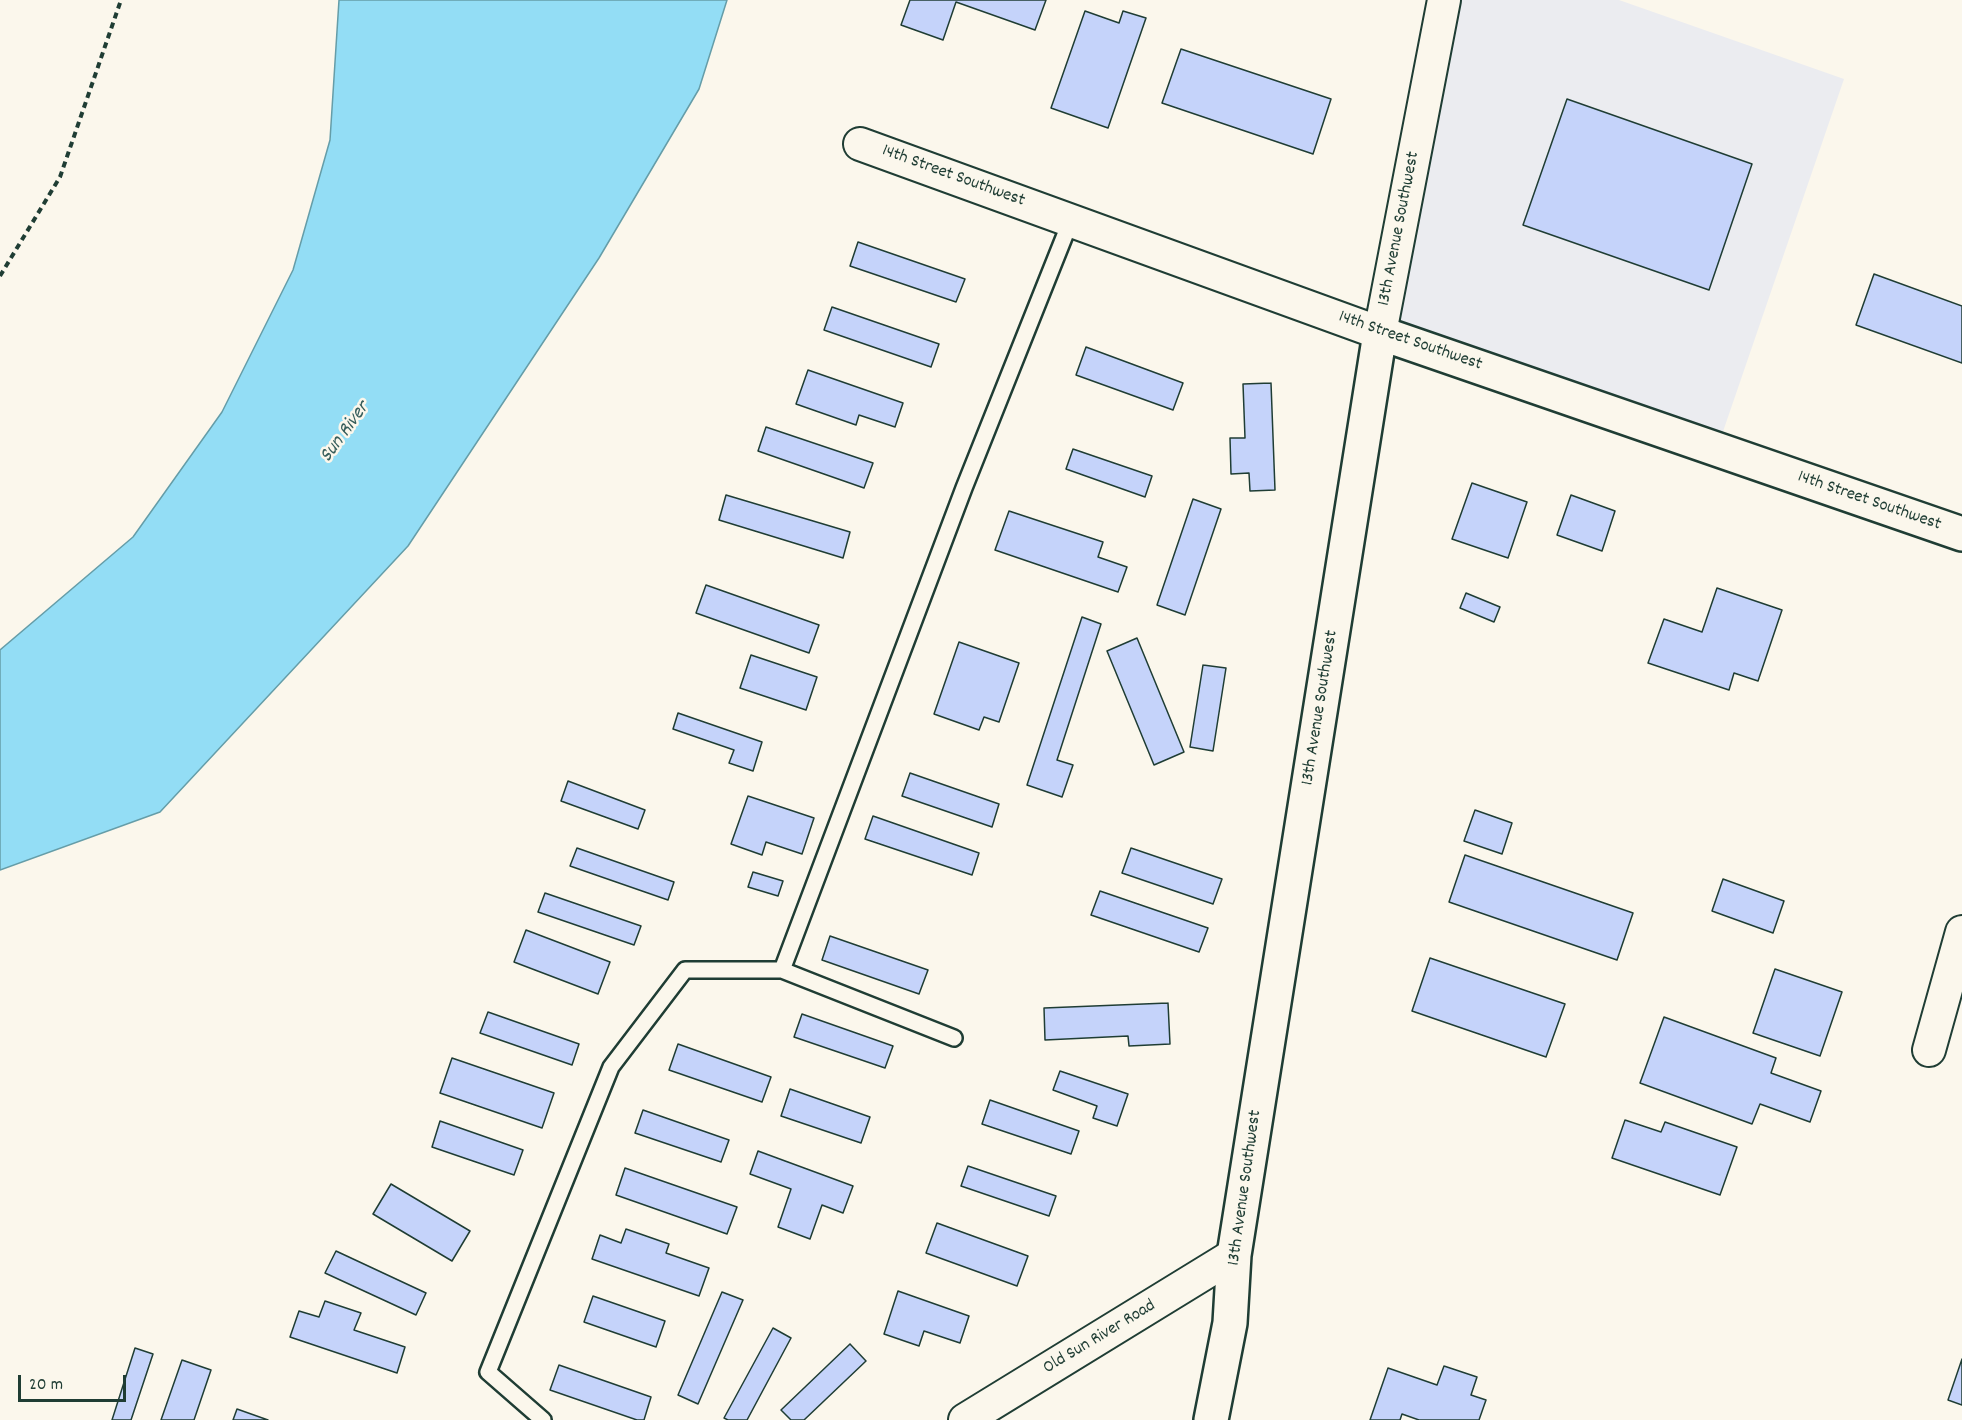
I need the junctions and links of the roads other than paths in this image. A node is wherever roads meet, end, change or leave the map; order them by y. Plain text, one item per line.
1 (1444, 0) edge
2 (860, 144) dead end
3 (1071, 220) junction
4 (1380, 333) junction
5 (1962, 534) edge
6 (1962, 932) edge
7 (782, 969) junction
8 (954, 1038) dead end
9 (1929, 1050) dead end
10 (1234, 1255) junction
11 (1230, 1323) junction
12 (543, 1420) edge
13 (965, 1420) edge
14 (1211, 1420) edge
15 (1227, 1420) edge

1 - 4 street, 13th Avenue Southwest
2 - 3 street, 14th Street Southwest
3 - 4 street, 14th Street Southwest
3 - 7 lane
4 - 5 street, 14th Street Southwest
4 - 10 street, 13th Avenue Southwest
6 - 9 street
7 - 8 lane
7 - 12 lane
10 - 11 street, 13th Avenue Southwest
10 - 13 street, Old Sun River Road
11 - 14 street
11 - 15 street, 13th Avenue Southwest

